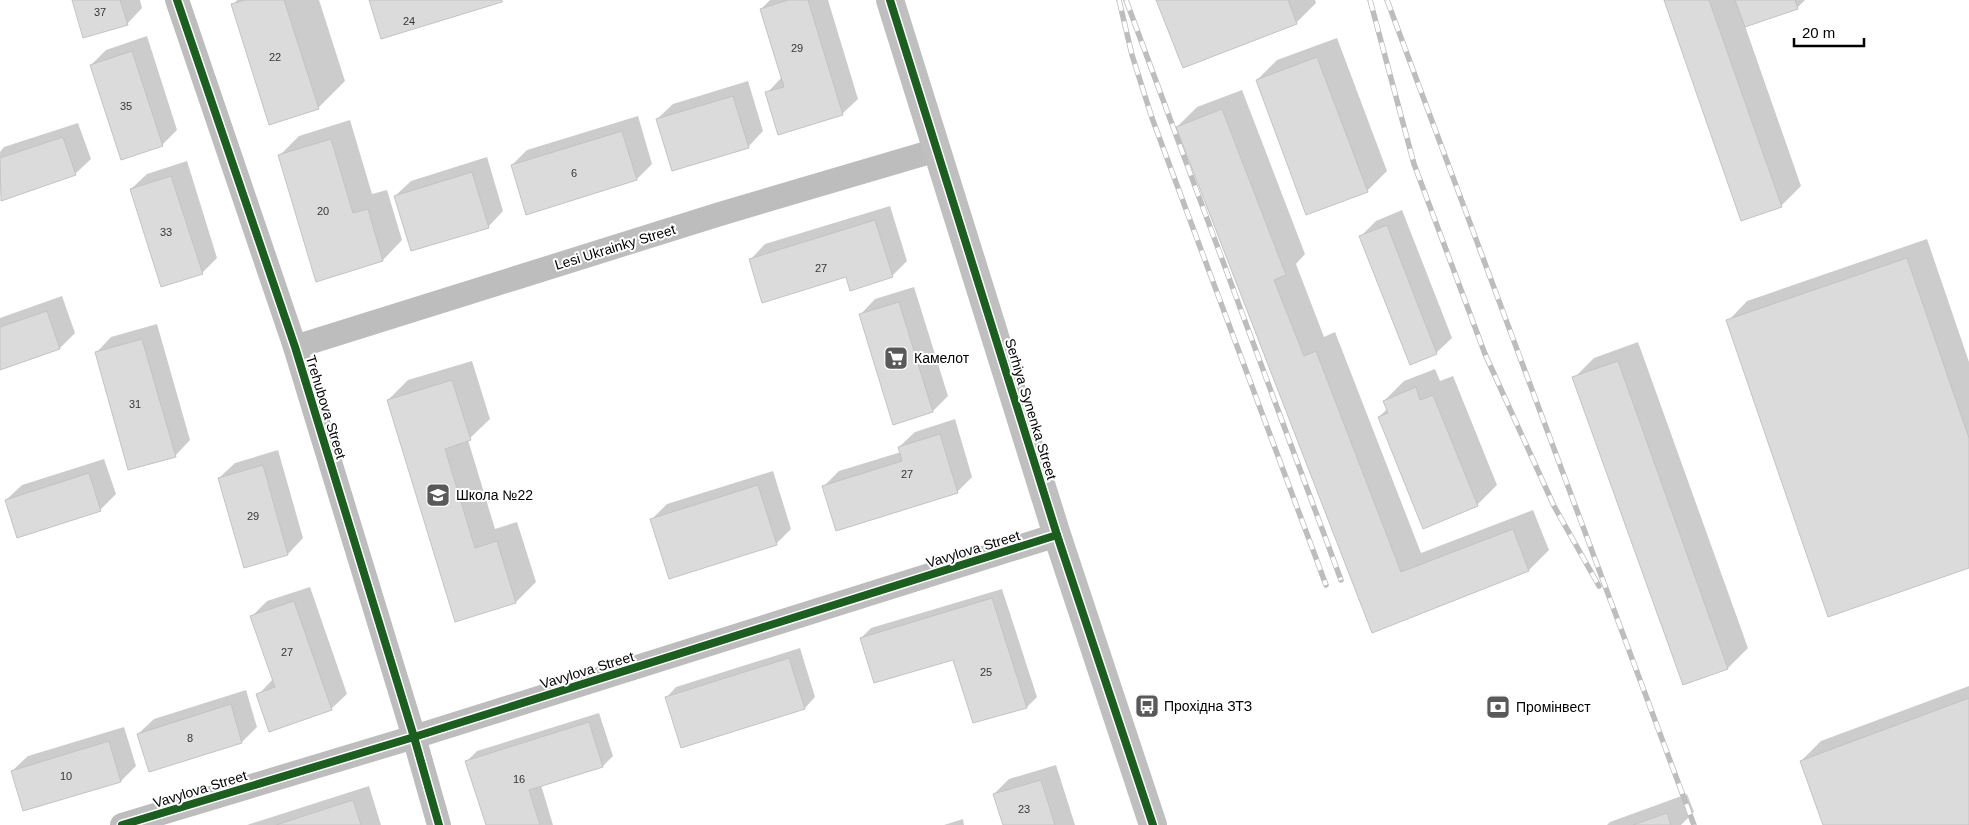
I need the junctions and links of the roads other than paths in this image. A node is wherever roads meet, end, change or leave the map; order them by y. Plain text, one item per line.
1 (177, 0) edge
2 (890, 0) edge
3 (937, 150) junction
4 (295, 347) junction
5 (1057, 535) junction
6 (414, 737) junction
7 (122, 825) edge
8 (439, 825) edge
9 (1153, 825) edge

1 - 4 street, Trehubova Street
2 - 3 street, Serhiya Synenka Street
3 - 4 street, Lesi Ukrainky Street
3 - 5 street, Serhiya Synenka Street
4 - 6 street, Trehubova Street
5 - 6 street, Vavylova Street
5 - 9 street, Serhiya Synenka Street
6 - 7 street, Vavylova Street
6 - 8 street, Trehubova Street

